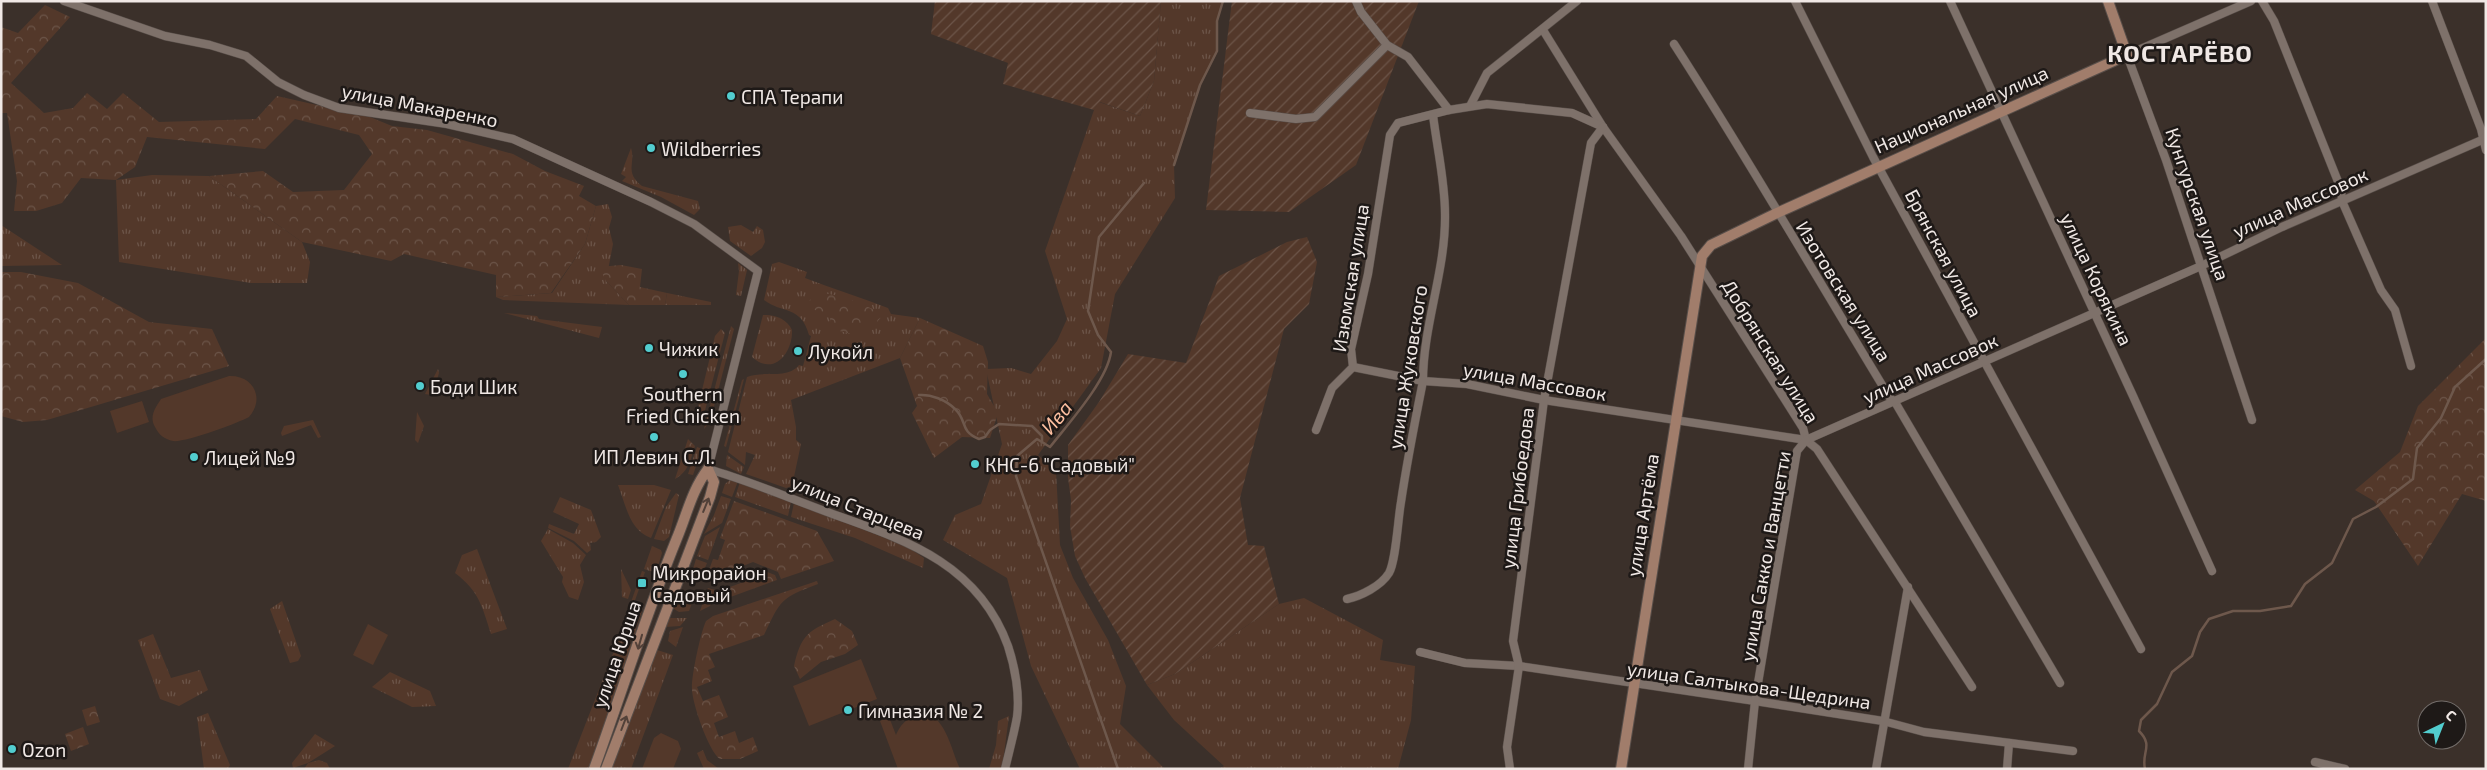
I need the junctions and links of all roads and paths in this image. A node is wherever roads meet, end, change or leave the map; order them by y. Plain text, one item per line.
1 (64, 1) edge
2 (1356, 1) edge
3 (1577, 1) edge
4 (1795, 1) edge
5 (1950, 1) edge
6 (2108, 1) edge
7 (2251, 1) edge
8 (2262, 1) edge
9 (2432, 1) edge
10 (1543, 30) junction
11 (1674, 44) dead end
12 (1387, 45) junction
13 (2128, 55) junction
14 (1470, 106) junction
15 (1449, 110) junction
16 (2001, 110) junction
17 (1250, 113) dead end
18 (1433, 115) junction
19 (1603, 127) junction
20 (2484, 138) edge
21 (2486, 150) edge
22 (1879, 166) junction
23 (2342, 200) junction
24 (1777, 213) junction
25 (1699, 266) junction
26 (2201, 266) junction
27 (758, 271) joint
28 (2094, 312) junction
29 (1984, 363) junction
30 (2411, 366) dead end
31 (1353, 367) junction
32 (1423, 381) junction
33 (1544, 400) junction
34 (1896, 402) junction
35 (2252, 420) dead end
36 (1675, 421) junction
37 (1316, 430) dead end
38 (1806, 440) junction
39 (708, 469) junction
40 (2212, 570) dead end
41 (1908, 587) junction
42 (1347, 599) dead end
43 (2141, 649) dead end
44 (1420, 652) dead end
45 (1519, 666) junction
46 (2060, 683) dead end
47 (1634, 684) junction
48 (1972, 687) dead end
49 (1756, 701) junction
50 (1883, 721) junction
51 (2010, 743) junction
52 (2073, 751) dead end
53 (2315, 762) dead end
54 (594, 769) edge
55 (606, 769) edge
56 (1005, 769) edge
57 (1510, 769) edge
58 (1621, 769) edge
59 (1748, 769) edge
60 (1876, 769) edge
61 (2007, 769) edge
62 (2345, 769) edge

1 - 27 street, улица Макаренко
2 - 12 street
3 - 10 street
4 - 22 street, Брянская улица
5 - 16 street, улица Корякина
6 - 13 street, Кунгурская улица
7 - 13 street, Национальная улица
8 - 23 street
9 - 20 street
10 - 14 street
10 - 19 street, Добрянская улица
11 - 24 street, Изотовская улица
12 - 15 street
12 - 17 street
13 - 16 street, Национальная улица
13 - 26 street, Кунгурская улица
14 - 15 street
14 - 19 street
15 - 18 street
16 - 22 street, Национальная улица
16 - 28 street, улица Корякина
18 - 31 street, Изюмская улица
18 - 32 street, улица Жуковского
19 - 25 street, Добрянская улица
19 - 33 street, улица Грибоедова
20 - 21 street
20 - 23 street, улица Массовок
22 - 24 street, Национальная улица
22 - 29 street, Брянская улица
23 - 26 street, улица Массовок
23 - 30 street
24 - 25 street, Национальная улица
24 - 34 street, Изотовская улица
25 - 36 street, улица Артёма
25 - 38 street, Добрянская улица
26 - 28 street, улица Массовок
26 - 35 street, Кунгурская улица
27 - 39 street, улица Юрша
28 - 29 street, улица Массовок
28 - 40 street, улица Корякина
29 - 34 street, улица Массовок
29 - 43 street, Брянская улица
31 - 32 street, улица Массовок
31 - 37 street, Изюмская улица
32 - 33 street, улица Массовок
32 - 42 street, улица Жуковского
33 - 36 street, улица Массовок
33 - 45 street, улица Грибоедова
34 - 38 street, улица Массовок
34 - 46 street, Изотовская улица
36 - 38 street, улица Массовок
36 - 47 street, улица Артёма
38 - 41 street, Добрянская улица
38 - 49 street, улица Сакко и Ванцетти
39 -> 54 street, улица Юрша
55 -> 39 street, улица Юрша
39 - 56 street, улица Старцева
41 - 48 street, Добрянская улица
41 - 50 street
44 - 45 street, улица Салтыкова-Щедрина
45 - 47 street, улица Салтыкова-Щедрина
45 - 57 street, улица Грибоедова
47 - 49 street, улица Салтыкова-Щедрина
47 - 58 street, улица Артёма
49 - 50 street, улица Салтыкова-Щедрина
49 - 59 street, улица Сакко и Ванцетти
50 - 51 street, улица Салтыкова-Щедрина
50 - 60 street
51 - 52 street, улица Салтыкова-Щедрина
51 - 61 street
53 - 62 street

